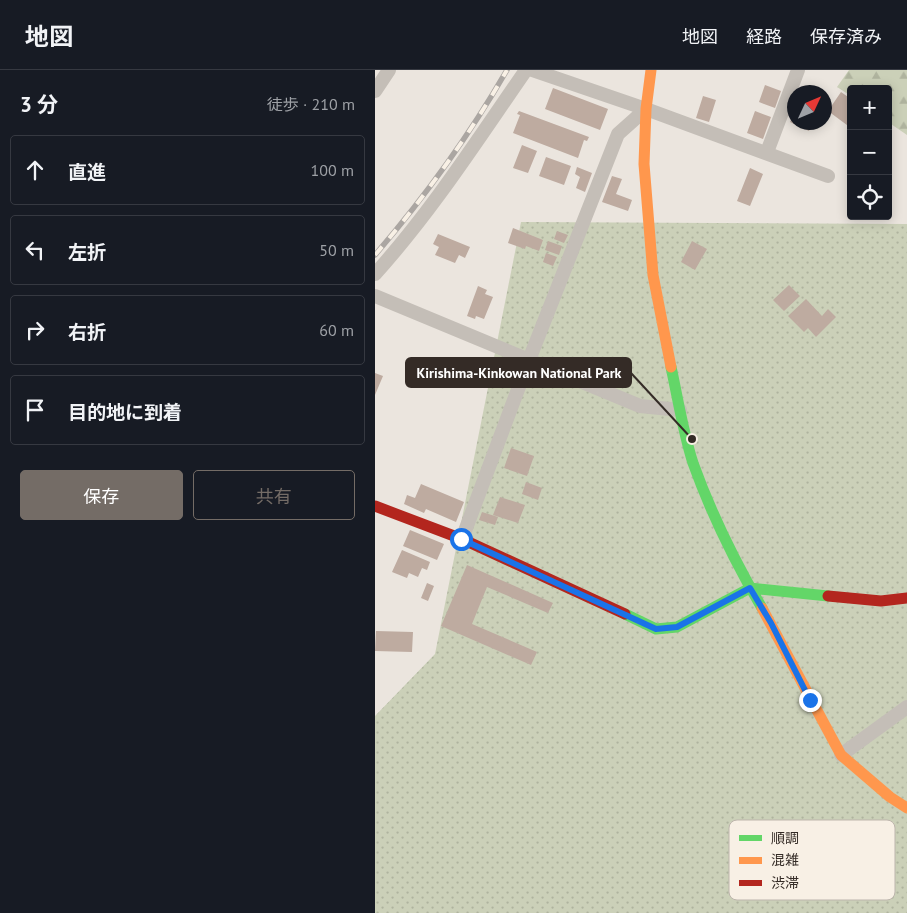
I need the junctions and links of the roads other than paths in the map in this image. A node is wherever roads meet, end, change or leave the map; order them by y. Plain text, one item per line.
1 (389, 70) edge
2 (526, 70) edge
3 (532, 70) edge
4 (651, 70) edge
5 (798, 70) edge
6 (375, 91) edge
7 (646, 109) junction
8 (767, 152) junction
9 (827, 176) dead end
10 (375, 274) edge
11 (375, 296) edge
12 (529, 360) junction
13 (680, 410) junction
14 (375, 506) edge
15 (461, 539) junction
16 (750, 588) junction
17 (907, 598) edge
18 (907, 708) edge
19 (841, 756) junction
20 (907, 808) edge

1 - 6 street
2 - 10 street
3 - 7 street
4 - 7 street
5 - 8 street
7 - 8 street
7 - 12 street
7 - 13 street
8 - 9 street
11 - 12 street
12 - 13 street
12 - 15 street
13 - 16 street
14 - 15 street
15 - 16 street
16 - 17 street
16 - 19 street
18 - 19 street
19 - 20 street

